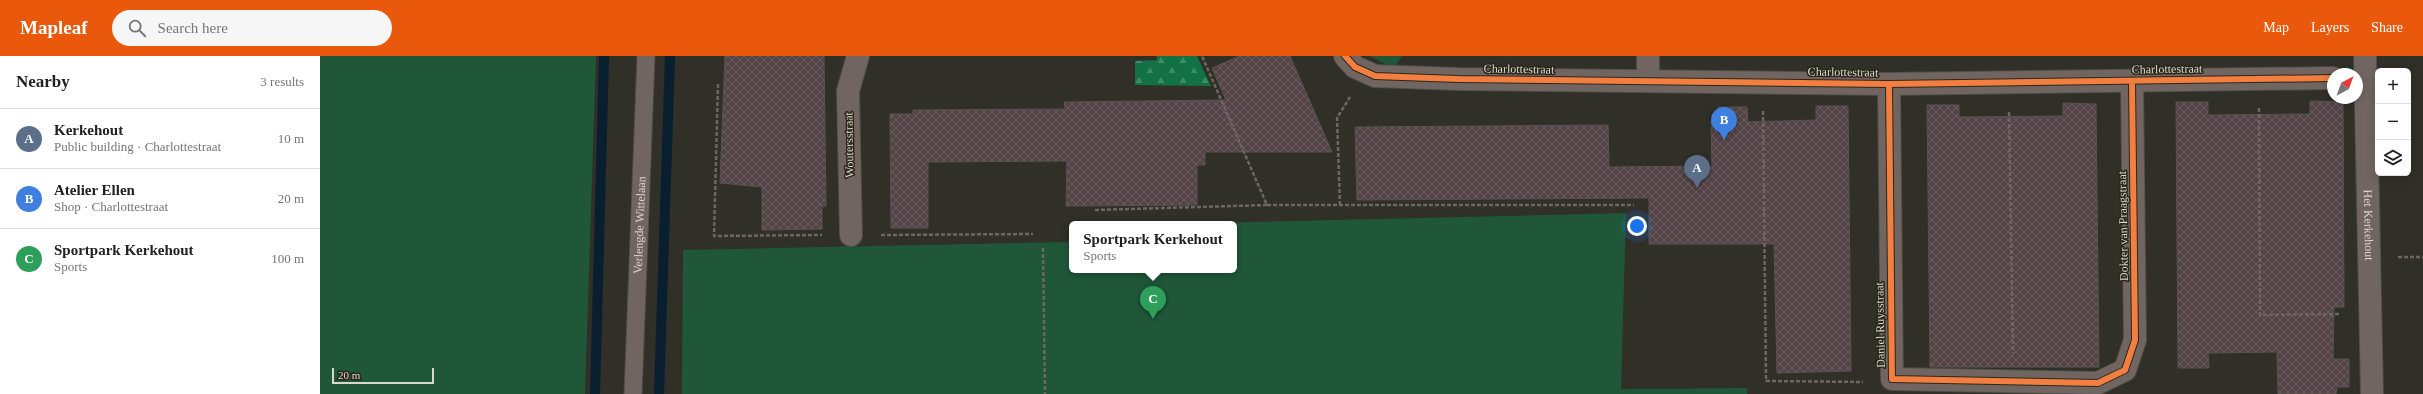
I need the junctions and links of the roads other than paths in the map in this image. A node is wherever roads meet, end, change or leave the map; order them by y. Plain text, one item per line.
1 (646, 56) edge
2 (858, 56) edge
3 (1648, 56) edge
4 (1355, 65) edge
5 (2327, 78) edge
6 (1648, 81) junction
7 (2132, 81) junction
8 (1889, 84) junction
9 (2363, 97) edge
10 (851, 235) dead end
11 (2125, 370) joint
12 (633, 394) edge
13 (2372, 394) edge

1 - 12 lane, Verlengde Wittelaan
2 - 10 street, Woutersstraat
3 - 6 street
4 - 6 street, Charlottestraat
5 - 7 street, Charlottestraat
6 - 8 street, Charlottestraat
7 - 8 street, Charlottestraat
7 - 11 street, Dokter van Praagstraat
8 - 11 street, Daniel Ruysstraat
9 - 13 street, Het Kerkehout

